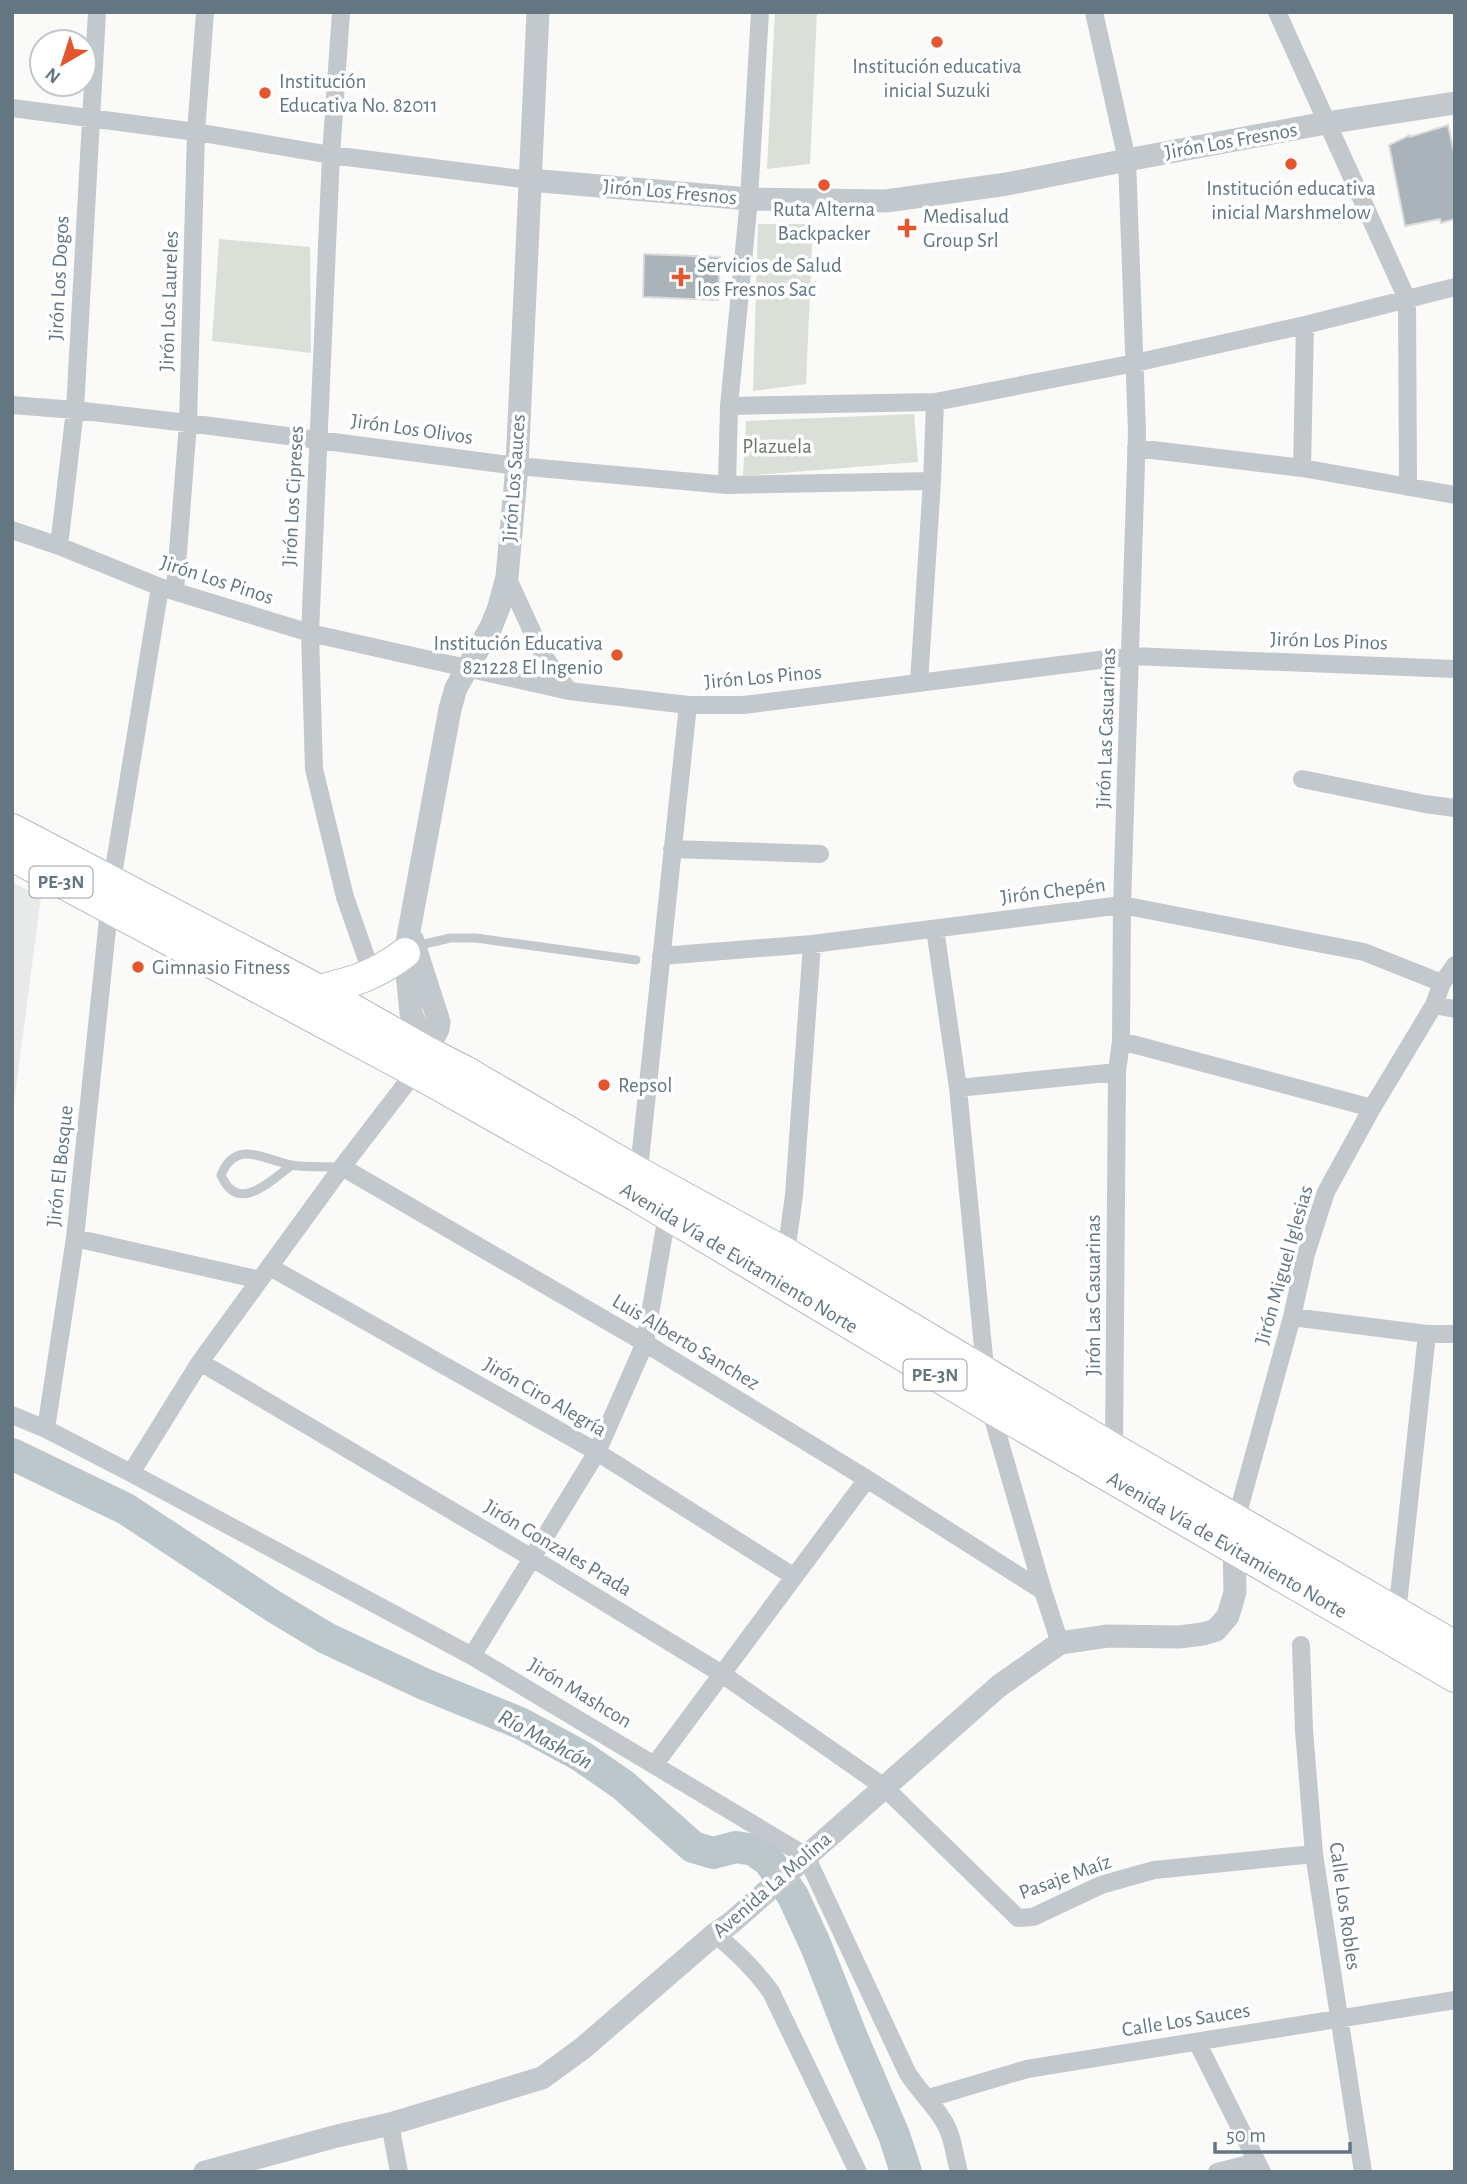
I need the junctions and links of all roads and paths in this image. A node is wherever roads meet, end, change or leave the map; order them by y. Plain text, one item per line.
1 (97, 12) edge
2 (205, 12) edge
3 (341, 12) edge
4 (538, 12) edge
5 (760, 12) edge
6 (1094, 12) edge
7 (1277, 12) edge
8 (1455, 103) edge
9 (12, 108) edge
10 (91, 117) junction
11 (1326, 123) junction
12 (196, 132) junction
13 (331, 155) junction
14 (1127, 160) junction
15 (530, 180) junction
16 (749, 199) junction
17 (1455, 287) edge
18 (1407, 299) junction
19 (1305, 325) junction
20 (1135, 363) junction
21 (935, 402) junction
22 (12, 405) edge
23 (730, 406) junction
24 (75, 410) junction
25 (188, 423) junction
26 (318, 439) junction
27 (1136, 448) junction
28 (517, 466) junction
29 (1302, 468) junction
30 (932, 481) junction
31 (727, 485) junction
32 (1408, 487) junction
33 (1455, 495) edge
34 (12, 530) edge
35 (59, 546) junction
36 (507, 577) junction
37 (168, 589) junction
38 (310, 633) junction
39 (1131, 656) junction
40 (467, 667) junction
41 (1455, 669) edge
42 (919, 683) junction
43 (569, 691) junction
44 (688, 705) junction
45 (1302, 779) dead end
46 (1455, 808) edge
47 (12, 828) edge
48 (673, 849) junction
49 (820, 854) dead end
50 (12, 856) edge
51 (111, 895) junction
52 (1122, 905) junction
53 (935, 929) junction
54 (197, 940) junction
55 (410, 942) junction
56 (812, 944) junction
57 (661, 956) junction
58 (636, 960) dead end
59 (1455, 965) edge
60 (372, 974) junction
61 (1442, 983) junction
62 (320, 990) junction
63 (1434, 1005) junction
64 (1455, 1009) edge
65 (1121, 1041) junction
66 (420, 1062) junction
67 (1117, 1072) junction
68 (958, 1088) junction
69 (1372, 1108) junction
70 (292, 1165) junction
71 (342, 1167) junction
72 (637, 1184) junction
73 (667, 1215) junction
74 (75, 1238) junction
75 (786, 1253) junction
76 (265, 1273) junction
77 (1292, 1317) junction
78 (1427, 1334) junction
79 (1455, 1334) edge
80 (645, 1343) junction
81 (200, 1362) junction
82 (985, 1370) junction
83 (989, 1407) junction
84 (12, 1415) edge
85 (46, 1429) junction
86 (1114, 1449) junction
87 (597, 1452) junction
88 (131, 1473) junction
89 (867, 1479) junction
90 (1235, 1534) junction
91 (532, 1558) junction
92 (793, 1576) junction
93 (1043, 1591) junction
94 (1397, 1614) junction
95 (1060, 1643) junction
96 (1301, 1645) dead end
97 (1455, 1646) edge
98 (472, 1656) junction
99 (722, 1674) junction
100 (1455, 1677) edge
101 (654, 1764) junction
102 (884, 1787) junction
103 (1314, 1854) junction
104 (800, 1863) junction
105 (723, 1929) junction
106 (1455, 2000) edge
107 (1339, 2018) junction
108 (1197, 2042) junction
109 (929, 2098) junction
110 (390, 2124) junction
111 (1259, 2167) edge
112 (205, 2172) edge
113 (399, 2172) edge
114 (858, 2172) edge
115 (960, 2172) edge
116 (1217, 2172) edge
117 (1363, 2172) edge

1 - 10 street, Jirón Los Dogos
2 - 12 street, Jirón Los Laureles
3 - 13 street, Jirón Los Cipreses
4 - 15 street, Jirón Los Sauces
5 - 16 street
6 - 14 street, Jirón Las Casuarinas
7 - 11 street
8 - 11 street, Jirón Los Fresnos
9 - 10 street, Jirón Los Fresnos
10 - 12 street, Jirón Los Fresnos
10 - 24 street, Jirón Los Dogos
11 - 14 street, Jirón Los Fresnos
11 - 18 street
12 - 13 street, Jirón Los Fresnos
12 - 25 street, Jirón Los Laureles
13 - 15 street, Jirón Los Fresnos
13 - 26 street, Jirón Los Cipreses
14 - 16 street, Jirón Los Fresnos
14 - 20 street, Jirón Las Casuarinas
15 - 16 street, Jirón Los Fresnos
15 - 28 street, Jirón Los Sauces
16 - 23 street
17 - 18 street
18 - 19 street
18 - 32 street
19 - 20 street
19 - 29 street
20 - 21 street
20 - 27 street, Jirón Las Casuarinas
21 - 23 street
21 - 30 street
22 - 24 street, Jirón Los Olivos
23 - 31 street
24 - 25 street, Jirón Los Olivos
24 - 35 street, Jirón Los Dogos
25 - 26 street, Jirón Los Olivos
25 - 37 street, Jirón Los Laureles
26 - 28 street, Jirón Los Olivos
26 - 38 street, Jirón Los Cipreses
27 - 29 street
27 - 39 street, Jirón Las Casuarinas
28 - 31 street, Jirón Los Olivos
28 - 36 street, Jirón Los Sauces
29 - 32 street
30 - 31 street, Jirón Los Olivos
30 - 42 street
32 - 33 street
34 - 35 street, Jirón Los Pinos
35 - 37 street, Jirón Los Pinos
36 - 40 street, Jirón Los Sauces
36 - 43 street
37 - 38 street, Jirón Los Pinos
37 - 51 street, Jirón El Bosque
38 - 40 street, Jirón Los Pinos
38 - 60 street, Jirón Los Cipreses
39 - 41 street, Jirón Los Pinos
39 - 42 street, Jirón Los Pinos
39 - 52 street, Jirón Las Casuarinas
40 - 43 street, Jirón Los Pinos
40 - 55 street, Jirón Los Sauces
42 - 44 street, Jirón Los Pinos
43 - 44 street, Jirón Los Pinos
44 - 48 street
45 - 46 street
47 - 51 highway, Avenida Vía de Evitamiento Norte / PE-3N
48 - 49 street
48 - 57 street
50 - 51 highway, Avenida Vía de Evitamiento Norte / PE-3N
51 - 54 highway, Avenida Vía de Evitamiento Norte / PE-3N
51 - 74 street, Jirón El Bosque
52 - 53 street, Jirón Chepén
52 - 61 street, Jirón Chepén
52 - 65 street, Jirón Las Casuarinas
53 - 56 street, Jirón Chepén
53 - 68 street
54 - 62 highway, Avenida Vía de Evitamiento Norte / PE-3N
54 - 66 highway, Avenida Vía de Evitamiento Norte / PE-3N
55 - 58 lane
55 - 60 highway
55 - 66 street, Jirón Los Sauces
56 - 57 street, Jirón Chepén
56 - 75 street
57 - 72 street
59 - 61 street, Jirón Miguel Iglesias
60 - 62 highway
61 - 63 street, Jirón Miguel Iglesias
62 - 66 highway, Avenida Vía de Evitamiento Norte / PE-3N
63 - 64 street
63 - 69 street, Jirón Miguel Iglesias
65 - 67 street, Jirón Las Casuarinas
65 - 69 street
66 - 71 street
66 - 72 highway, Avenida Vía de Evitamiento Norte / PE-3N
67 - 68 street
67 - 86 street, Jirón Las Casuarinas
68 - 82 street
69 - 77 street, Jirón Miguel Iglesias
70 - 70 lane, Luis Alberto Sanchez
70 - 71 lane, Luis Alberto Sanchez
71 - 76 street
71 - 80 street, Luis Alberto Sanchez
72 - 73 highway, Avenida Vía de Evitamiento Norte / PE-3N
72 - 75 highway, Avenida Vía de Evitamiento Norte / PE-3N
73 - 80 street
73 - 83 highway, Avenida Vía de Evitamiento Norte / PE-3N
74 - 76 street, Jirón Ciro Alegría
74 - 85 street, Jirón El Bosque
75 - 82 highway, Avenida Vía de Evitamiento Norte / PE-3N
76 - 81 street
76 - 87 street, Jirón Ciro Alegría
77 - 78 street
77 - 90 street, Jirón Miguel Iglesias
78 - 79 street
78 - 94 street
80 - 87 street
80 - 89 street, Luis Alberto Sanchez
81 - 88 street
81 - 91 street, Jirón Gonzales Prada
82 - 83 street
82 - 86 highway, Avenida Vía de Evitamiento Norte / PE-3N
83 - 90 highway, Avenida Vía de Evitamiento Norte / PE-3N
83 - 93 street
84 - 85 street, Jirón Mashcon
85 - 88 street, Jirón Mashcon
86 - 90 highway, Avenida Vía de Evitamiento Norte / PE-3N
87 - 91 street
87 - 92 street, Jirón Ciro Alegría
88 - 98 street, Jirón Mashcon
89 - 92 street
89 - 93 street, Luis Alberto Sanchez
90 - 94 highway, Avenida Vía de Evitamiento Norte / PE-3N
90 - 95 street, Avenida La Molina
90 - 100 highway, Avenida Vía de Evitamiento Norte / PE-3N
91 - 98 street
91 - 99 street, Jirón Gonzales Prada
92 - 99 street
93 - 95 street
94 - 97 highway, Avenida Vía de Evitamiento Norte / PE-3N
95 - 102 street, Avenida La Molina
96 - 103 street, Calle Los Robles
98 - 101 street, Jirón Mashcon
99 - 101 street
99 - 102 street, Jirón Gonzales Prada
101 - 104 street, Jirón Mashcon
102 - 103 street, Pasaje Maíz
102 - 104 street, Avenida La Molina
103 - 107 street, Calle Los Robles
104 - 105 street, Avenida La Molina
104 - 109 street
105 - 110 street, Avenida La Molina
105 - 114 street
106 - 107 street, Calle Los Sauces
107 - 108 street, Calle Los Sauces
107 - 117 street, Calle Los Robles
108 - 109 street, Calle Los Sauces
108 - 111 street
109 - 115 street
110 - 112 street, Avenida La Molina
110 - 113 street
111 - 116 street

